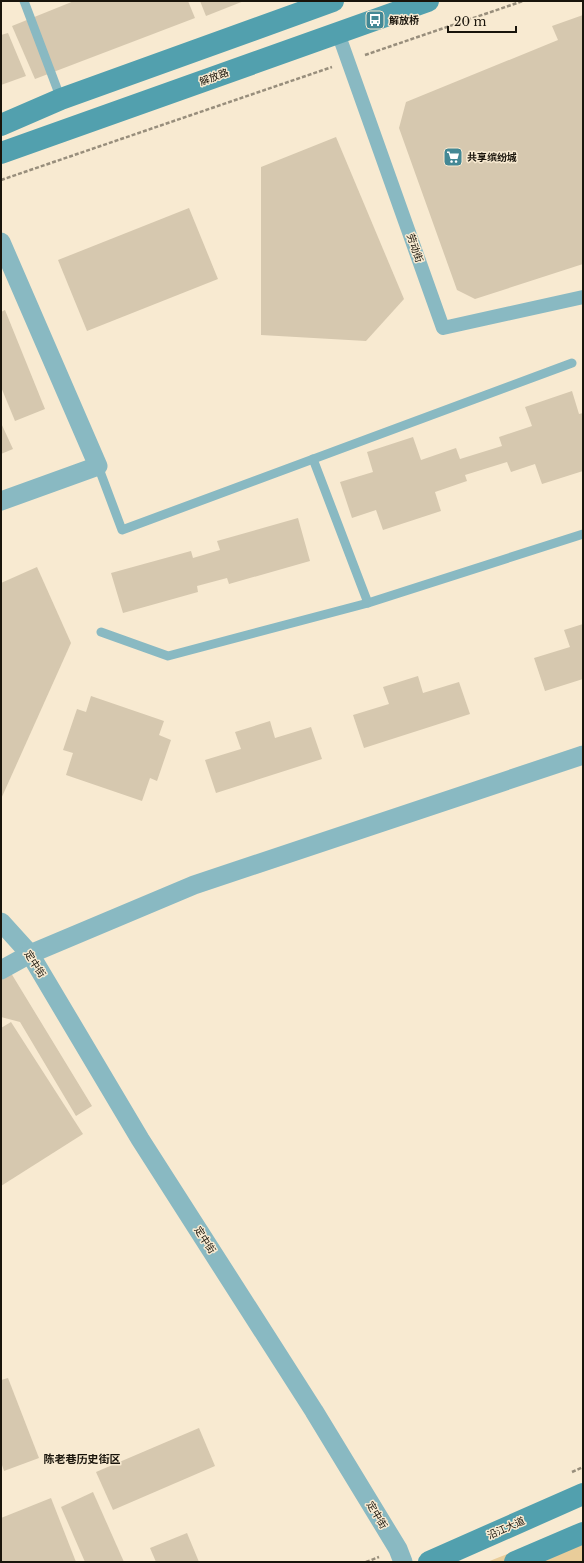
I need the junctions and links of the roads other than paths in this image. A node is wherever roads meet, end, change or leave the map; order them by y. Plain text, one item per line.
1 (24, 1) edge
2 (333, 1) edge
3 (428, 1) edge
4 (338, 33) junction
5 (61, 100) junction
6 (1, 125) edge
7 (1, 153) edge
8 (1, 242) edge
9 (583, 297) edge
10 (572, 364) dead end
11 (313, 459) junction
12 (98, 466) junction
13 (1, 501) edge
14 (583, 534) edge
15 (368, 603) junction
16 (101, 632) dead end
17 (583, 755) edge
18 (1, 922) edge
19 (30, 954) junction
20 (1, 970) edge
21 (583, 1494) edge
22 (583, 1533) edge
23 (403, 1562) edge
24 (429, 1562) edge
25 (515, 1562) edge

1 - 5 lane
2 - 5 main road
3 - 4 main road, 解放路
4 - 7 main road, 解放路
4 - 9 street, 劳动街
5 - 6 main road
8 - 12 street
10 - 11 lane
11 - 12 lane
11 - 15 lane
12 - 13 street
14 - 15 lane
15 - 16 lane
17 - 19 street
18 - 19 street, 定中街
19 - 20 street
19 - 23 street, 定中街
21 - 24 main road, 沿江大道
22 - 25 main road

